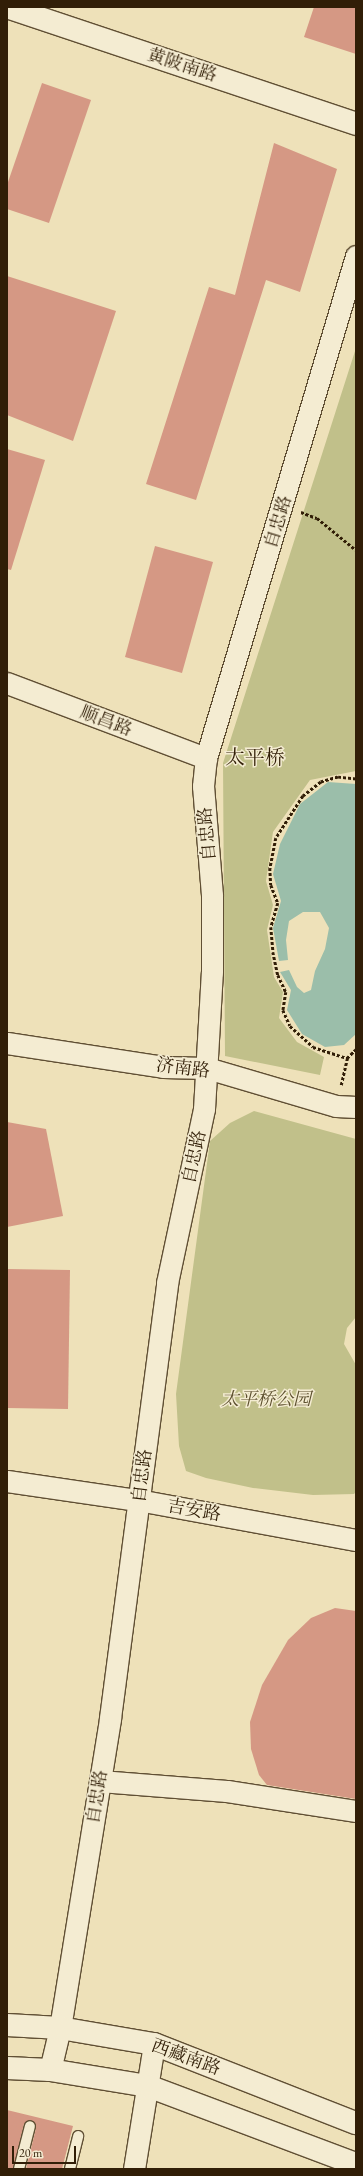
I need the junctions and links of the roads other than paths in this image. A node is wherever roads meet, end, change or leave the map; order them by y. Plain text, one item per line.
1 (7, 7) edge
2 (356, 124) edge
3 (356, 256) edge
4 (7, 683) edge
5 (206, 758) junction
6 (7, 1043) edge
7 (207, 1068) junction
8 (346, 1107) edge
9 (7, 1481) edge
10 (138, 1500) junction
11 (356, 1540) edge
12 (100, 1781) junction
13 (356, 1811) edge
14 (7, 2025) edge
15 (60, 2028) junction
16 (154, 2044) junction
17 (7, 2068) edge
18 (50, 2070) junction
19 (148, 2086) junction
20 (356, 2123) edge
21 (30, 2126) dead end
22 (78, 2136) dead end
23 (356, 2164) edge
24 (19, 2169) edge
25 (70, 2169) edge
26 (134, 2169) edge

1 - 2 main road, 黄陂南路
3 - 5 street, 自忠路
4 - 5 street, 顺昌路
5 - 7 street, 自忠路
6 - 7 street, 济南路
7 - 8 street, 济南路
7 - 10 street, 自忠路
9 - 10 street, 吉安路
10 - 11 street, 吉安路
10 - 12 street, 自忠路
12 - 13 street
12 - 15 street, 自忠路
14 - 15 main road, 西藏南路
15 - 16 main road, 西藏南路
15 - 18 street, 自忠路
16 - 19 street
16 - 20 main road, 西藏南路
17 - 18 main road
18 - 19 main road
19 - 23 main road
19 - 26 street
21 - 24 lane
22 - 25 lane

